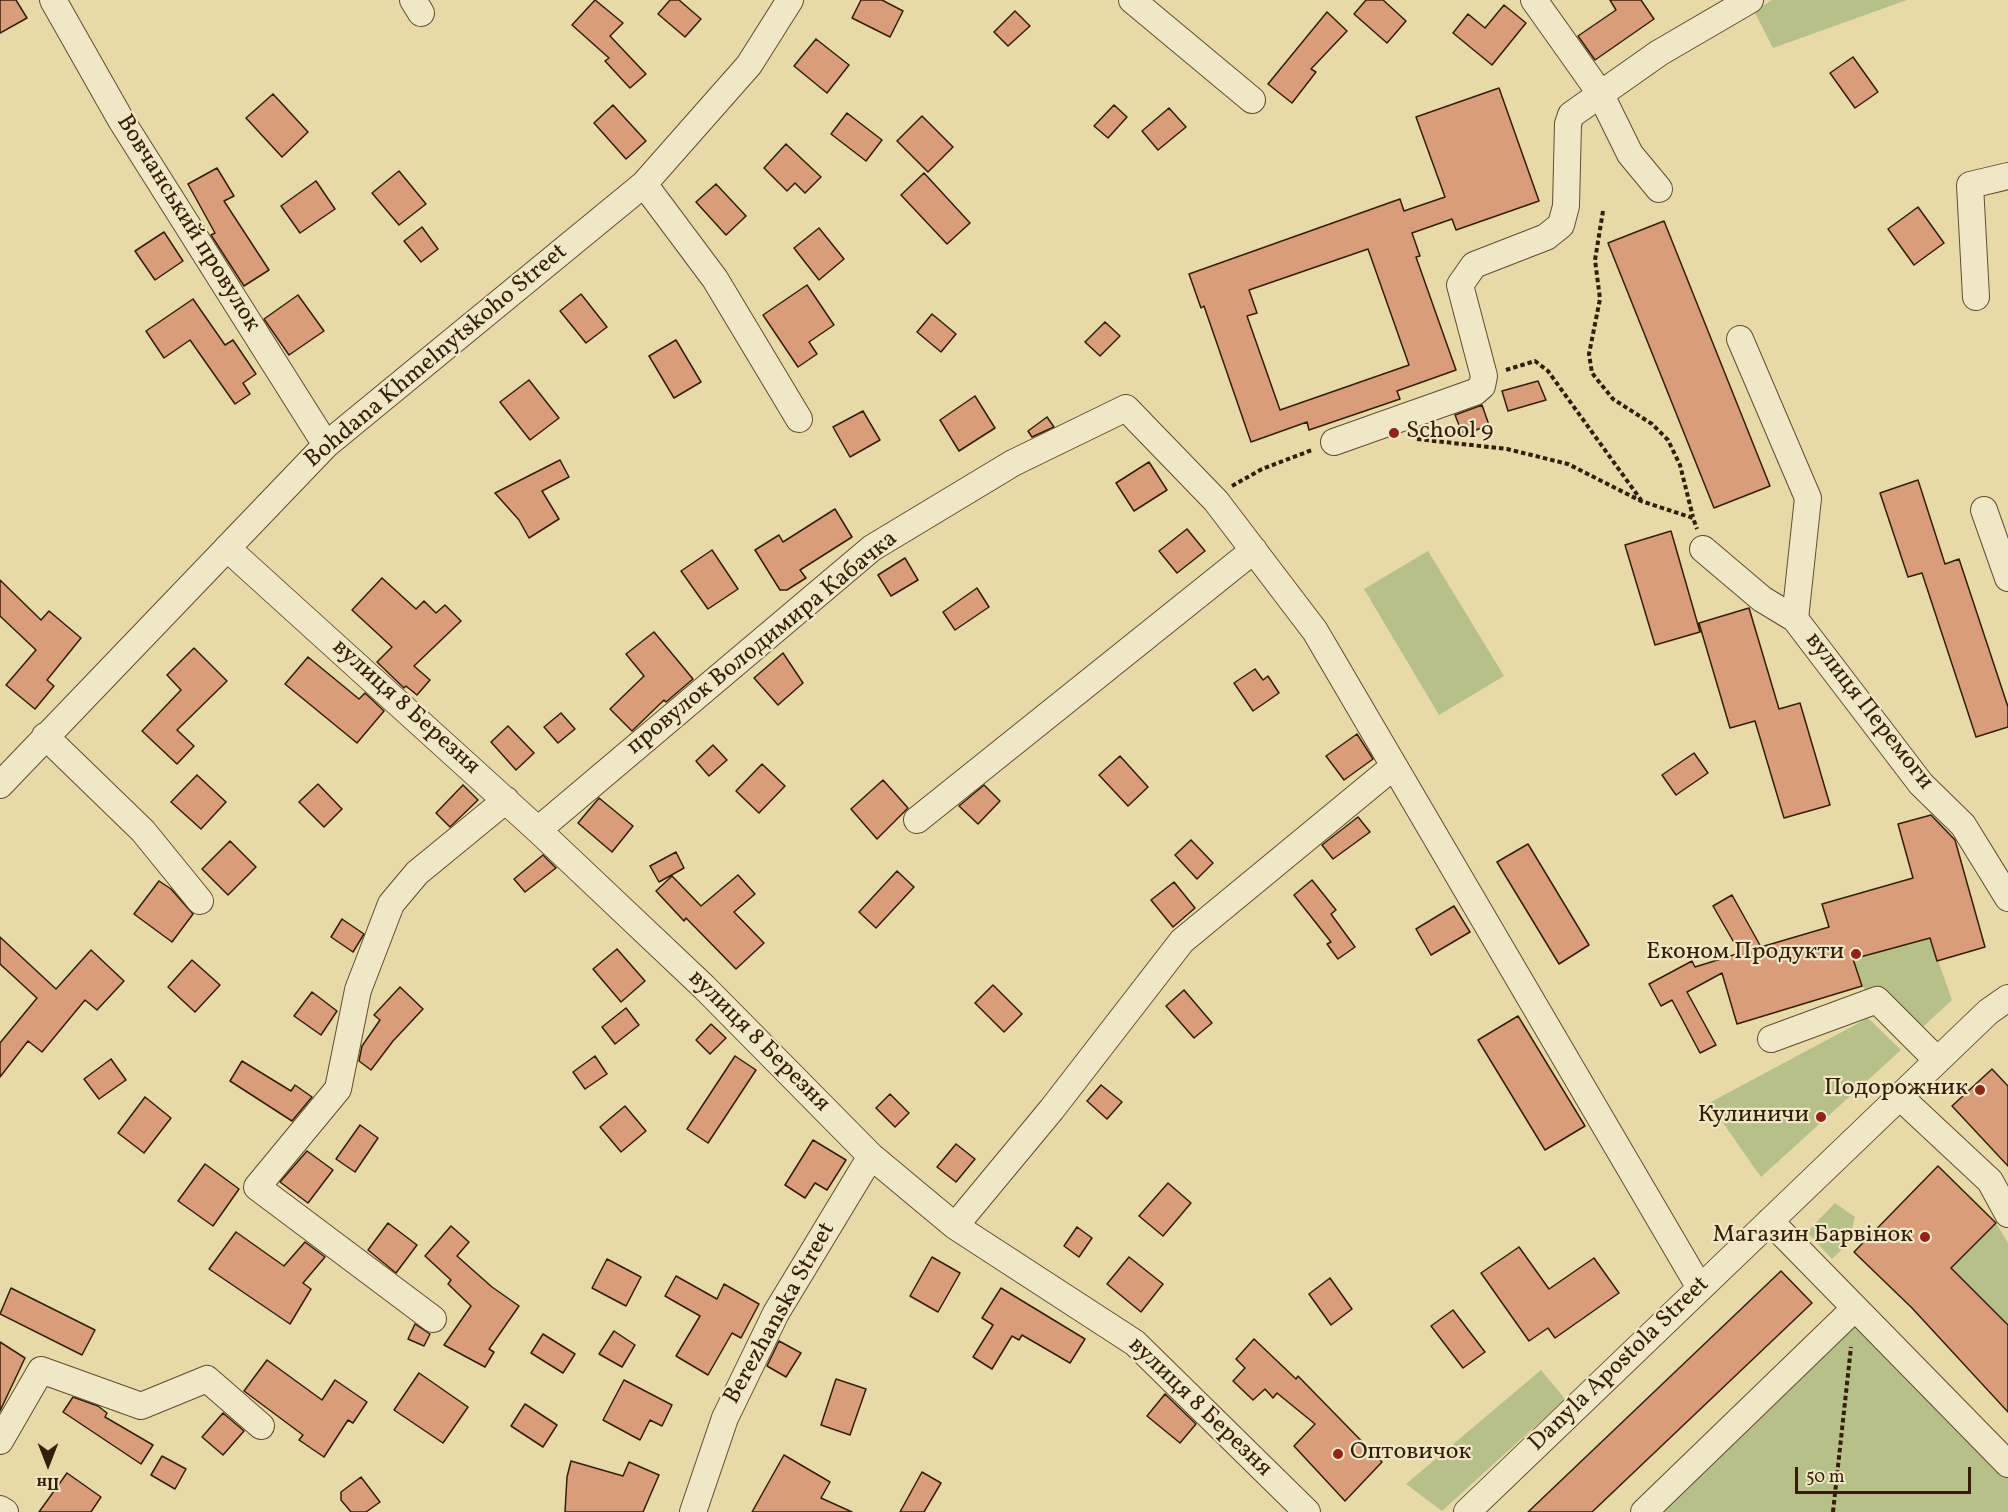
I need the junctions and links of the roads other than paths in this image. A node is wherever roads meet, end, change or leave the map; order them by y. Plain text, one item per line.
1 (53, 0) edge
2 (790, 0) edge
3 (1132, 0) edge
4 (1534, 0) edge
5 (1750, 0) edge
6 (1600, 93) junction
7 (1252, 100) dead end
8 (2008, 176) edge
9 (644, 184) junction
10 (1659, 189) dead end
11 (1976, 297) dead end
12 (1740, 339) dead end
13 (799, 419) dead end
14 (1334, 442) road end
15 (326, 445) junction
16 (1984, 510) dead end
17 (227, 548) junction
18 (1702, 549) road end
19 (1254, 550) junction
20 (2008, 578) edge
21 (1795, 619) junction
22 (45, 736) junction
23 (8, 758) edge
24 (1393, 767) junction
25 (0, 785) edge
26 (506, 800) junction
27 (917, 820) dead end
28 (538, 830) junction
29 (2007, 895) edge
30 (200, 901) dead end
31 (2008, 998) edge
32 (1771, 1039) dead end
33 (1937, 1060) junction
34 (1900, 1097) junction
35 (871, 1156) junction
36 (1999, 1175) edge
37 (2008, 1214) edge
38 (1770, 1221) junction
39 (955, 1226) junction
40 (1700, 1288) junction
41 (1855, 1308) junction
42 (433, 1319) dead end
43 (261, 1426) dead end
44 (0, 1441) edge
45 (2008, 1464) edge
46 (0, 1509) edge
47 (5, 1512) edge
48 (693, 1512) edge
49 (1307, 1512) edge
50 (1467, 1512) edge
51 (1644, 1512) edge

1 - 15 street, Вовчанський провулок
2 - 9 street, Bohdana Khmelnytskoho Street
3 - 7 street
4 - 6 street
5 - 6 street
6 - 10 street
6 - 14 street
8 - 11 street
9 - 13 street
9 - 15 street, Bohdana Khmelnytskoho Street
12 - 21 street
15 - 17 street, Bohdana Khmelnytskoho Street
16 - 20 street
17 - 22 street, Bohdana Khmelnytskoho Street
17 - 26 street, вулиця 8 Березня
18 - 21 street, вулиця Перемоги
19 - 24 street
19 - 27 street
19 - 28 street, провулок Володимира Кабачка
21 - 29 street, вулиця Перемоги
22 - 23 street, Bohdana Khmelnytskoho Street
22 - 30 street
23 - 25 street, Bohdana Khmelnytskoho Street
24 - 39 street
24 - 40 street
26 - 28 street, вулиця 8 Березня
26 - 42 street
28 - 35 street, вулиця 8 Березня
31 - 33 street, Danyla Apostola Street
32 - 33 street
33 - 34 street, Danyla Apostola Street
34 - 36 street
34 - 38 street, Danyla Apostola Street
35 - 39 street, вулиця 8 Березня
35 - 48 street, Berezhanska Street
36 - 37 street
38 - 40 street, Danyla Apostola Street
38 - 41 street
39 - 49 street, вулиця 8 Березня
40 - 50 street, Danyla Apostola Street
41 - 45 street
41 - 51 street
43 - 44 street
46 - 47 street

